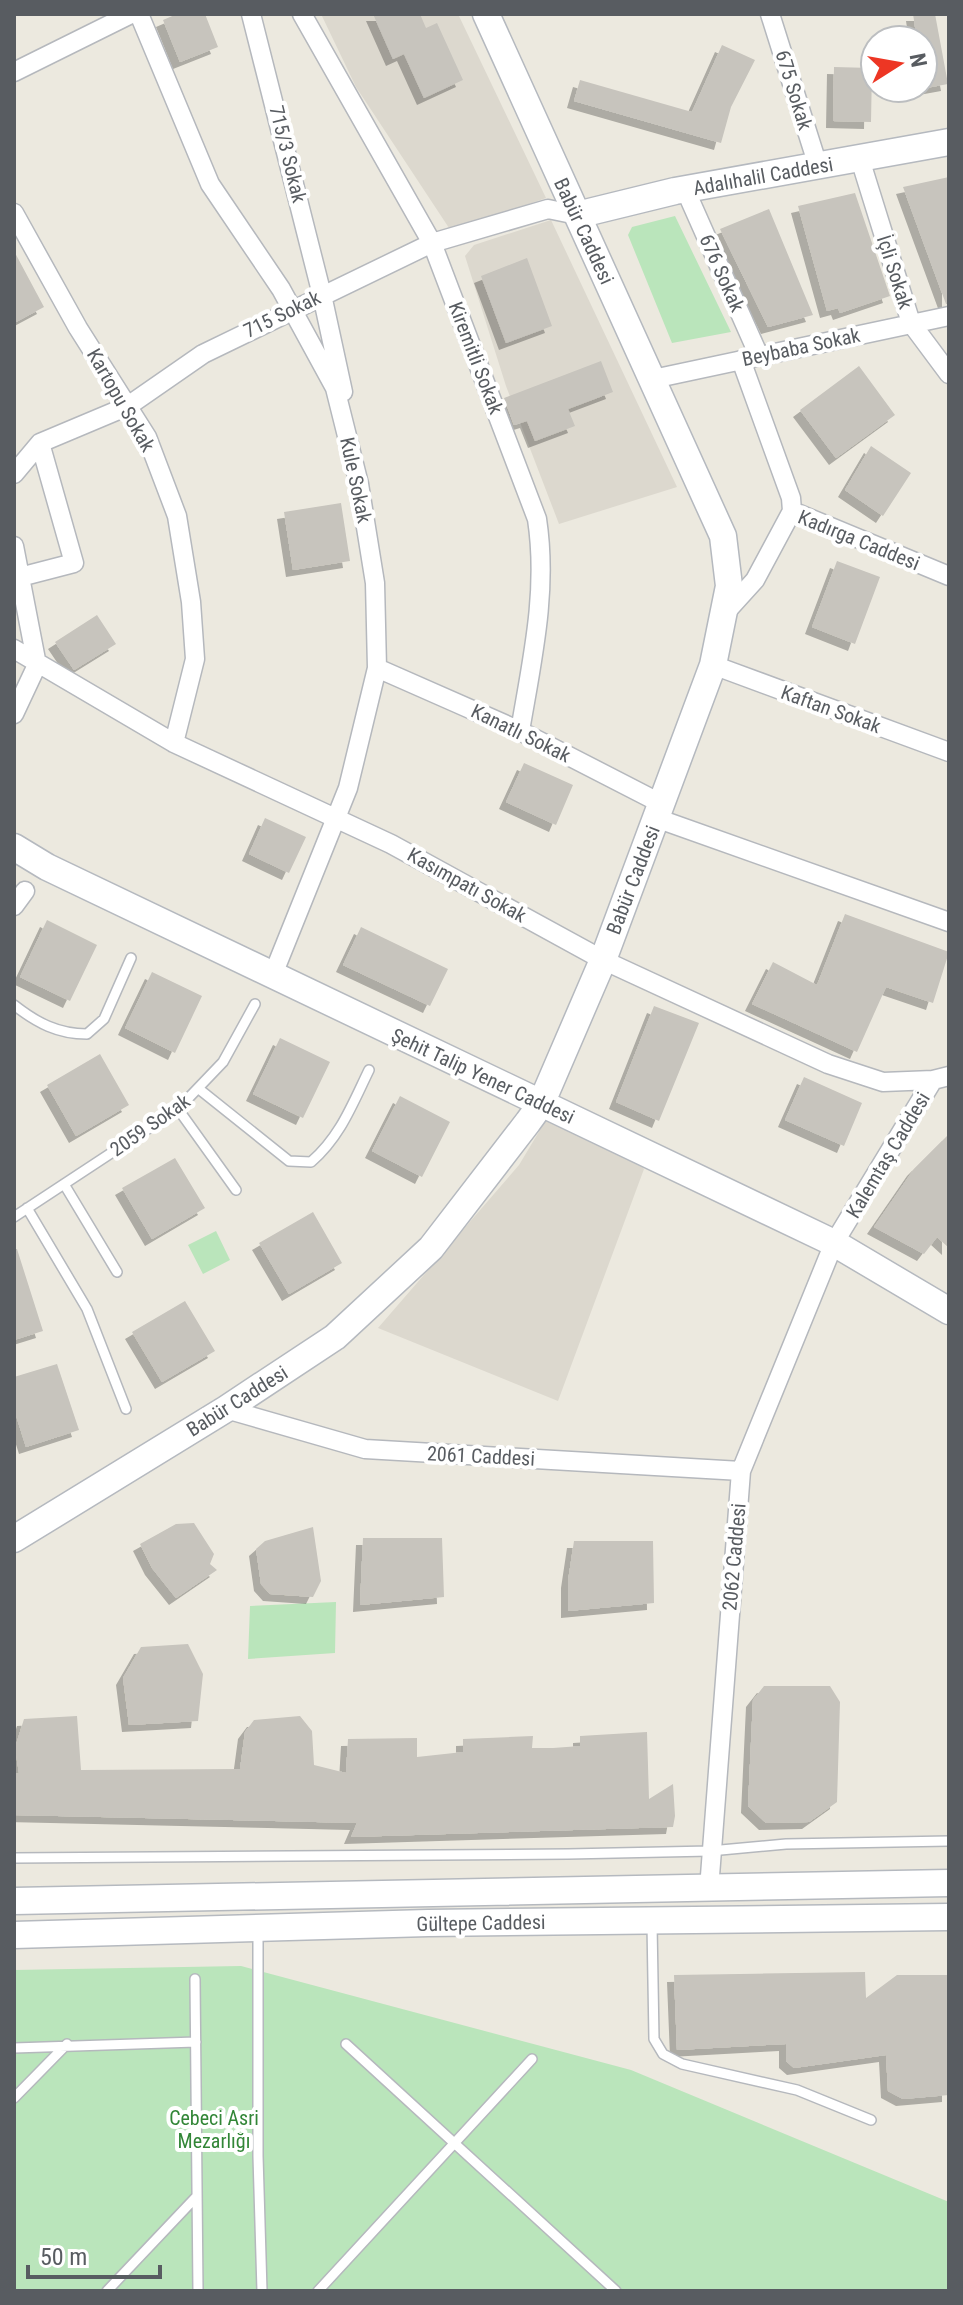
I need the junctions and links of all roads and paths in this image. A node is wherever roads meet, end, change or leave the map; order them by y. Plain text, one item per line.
1 (131, 14) edge
2 (139, 14) edge
3 (251, 14) edge
4 (302, 14) edge
5 (486, 14) edge
6 (770, 14) edge
7 (108, 20) edge
8 (14, 72) edge
9 (949, 142) edge
10 (860, 159) junction
11 (818, 166) junction
12 (685, 189) junction
13 (14, 213) edge
14 (577, 215) junction
15 (432, 243) junction
16 (322, 295) junction
17 (291, 308) junction
18 (949, 316) edge
19 (911, 323) junction
20 (750, 358) junction
21 (949, 374) edge
22 (653, 379) junction
23 (128, 406) junction
24 (344, 426) junction
25 (40, 443) junction
26 (14, 474) edge
27 (792, 511) junction
28 (14, 546) edge
29 (949, 576) edge
30 (20, 577) junction
31 (726, 612) junction
32 (14, 649) edge
33 (37, 665) junction
34 (713, 665) junction
35 (377, 668) junction
36 (14, 714) edge
37 (520, 731) junction
38 (174, 743) junction
39 (949, 752) edge
40 (659, 811) junction
41 (338, 819) junction
42 (14, 847) edge
43 (949, 922) edge
44 (131, 958) dead end
45 (603, 960) junction
46 (272, 977) junction
47 (255, 1004) dead end
48 (14, 1005) edge
49 (369, 1070) dead end
50 (941, 1078) edge
51 (199, 1089) junction
52 (541, 1104) junction
53 (178, 1109) junction
54 (64, 1184) junction
55 (236, 1190) dead end
56 (27, 1208) junction
57 (14, 1217) edge
58 (834, 1243) junction
59 (117, 1272) dead end
60 (949, 1311) edge
61 (126, 1409) dead end
62 (226, 1409) junction
63 (741, 1471) junction
64 (14, 1539) edge
65 (949, 1841) edge
66 (710, 1851) junction
67 (14, 1858) edge
68 (949, 1883) edge
69 (709, 1889) junction
70 (14, 1901) edge
71 (949, 1917) edge
72 (652, 1920) junction
73 (258, 1928) junction
74 (14, 1935) edge
75 (195, 1979) dead end
76 (196, 2042) junction
77 (67, 2044) junction
78 (346, 2044) dead end
79 (14, 2048) edge
80 (532, 2059) dead end
81 (14, 2098) edge
82 (871, 2120) dead end
83 (455, 2143) junction
84 (197, 2196) junction
85 (107, 2291) edge
86 (198, 2291) edge
87 (262, 2291) edge
88 (318, 2291) edge
89 (616, 2291) edge

1 - 7 street
2 - 17 street, Kule Sokak
3 - 16 street, 715/3 Sokak
4 - 15 street, Kiremitli Sokak
5 - 14 main road, Babür Caddesi
6 - 11 street, 675 Sokak
7 - 8 street
9 - 10 main road, Adalıhalil Caddesi
10 - 11 main road, Adalıhalil Caddesi
10 - 19 street, İçli Sokak
11 - 12 main road, Adalıhalil Caddesi
12 - 14 main road, Adalıhalil Caddesi
12 - 20 street, 676 Sokak
13 - 23 street, Kartopu Sokak
14 - 15 street, 715 Sokak
14 - 22 main road, Babür Caddesi
15 - 16 street, 715 Sokak
15 - 37 street, Kiremitli Sokak
16 - 17 street, 715 Sokak
16 - 24 street, 715/3 Sokak
17 - 23 street, 715 Sokak
17 - 24 street, Kule Sokak
18 - 19 street, Beybaba Sokak
19 - 20 street, Beybaba Sokak
19 - 21 street, İçli Sokak
20 - 22 street, Beybaba Sokak
20 - 27 street, 676 Sokak
22 - 31 main road, Babür Caddesi
23 - 25 street, 715 Sokak
23 - 38 street, Kartopu Sokak
24 - 35 street, Kule Sokak
25 - 26 street, 715 Sokak
25 - 30 street
27 - 29 street, Kadırga Caddesi
27 - 31 street, Kadırga Caddesi
28 - 30 street
30 - 33 street
31 - 34 main road, Babür Caddesi
32 - 33 street, Kasımpatı Sokak
33 - 36 street
33 - 38 street, Kasımpatı Sokak
34 - 39 street, Kaftan Sokak
34 - 40 main road, Babür Caddesi
35 - 37 street, Kanatlı Sokak
35 - 41 street, Kule Sokak
37 - 40 street, Kanatlı Sokak
38 - 41 street, Kasımpatı Sokak
40 - 43 street, Kanatlı Sokak
40 - 45 main road, Babür Caddesi
41 - 45 street, Kasımpatı Sokak
41 - 46 street, Kule Sokak
42 - 46 main road, Şehit Talip Yener Caddesi
44 - 48 lane
45 - 50 street, Kasımpatı Sokak
45 - 52 main road, Babür Caddesi
46 - 52 main road, Şehit Talip Yener Caddesi
47 - 51 lane, 2059 Sokak
49 - 51 lane
50 - 58 street, Kalemtaş Caddesi
51 - 53 lane, 2059 Sokak
52 - 58 main road, Şehit Talip Yener Caddesi
52 - 62 main road, Babür Caddesi
53 - 54 lane, 2059 Sokak
53 - 55 lane
54 - 56 lane, 2059 Sokak
54 - 59 lane
56 - 57 lane, 2059 Sokak
56 - 61 lane
58 - 60 main road, Şehit Talip Yener Caddesi
58 - 63 street, 2062 Caddesi
62 - 63 street, 2061 Caddesi
62 - 64 main road, Babür Caddesi
63 - 66 street, 2062 Caddesi
65 - 66 lane
66 - 67 lane
66 - 69 street, 2062 Caddesi
68 - 69 main road, Gültepe Caddesi
69 - 70 main road, Gültepe Caddesi
71 - 72 main road, Gültepe Caddesi
72 - 73 main road, Gültepe Caddesi
72 - 82 lane
73 - 74 main road, Gültepe Caddesi
73 - 87 lane
75 - 76 lane
76 - 77 lane
76 - 84 lane
77 - 79 lane
77 - 81 lane
78 - 83 lane
80 - 83 lane
83 - 88 lane
83 - 89 lane
84 - 85 lane
84 - 86 lane

